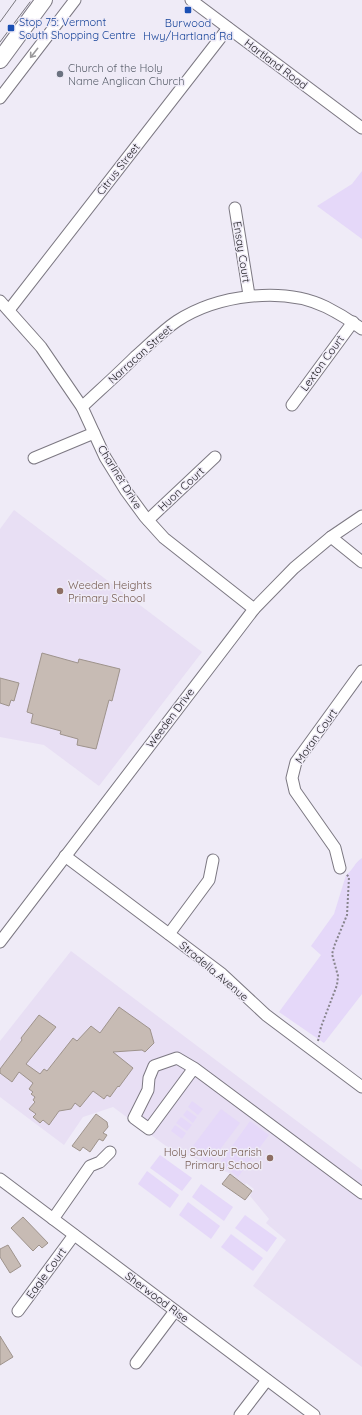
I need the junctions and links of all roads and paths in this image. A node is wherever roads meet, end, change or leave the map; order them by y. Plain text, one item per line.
1 (44, 0) edge
2 (76, 0) edge
3 (190, 0) edge
4 (228, 28) junction
5 (0, 60) edge
6 (0, 98) edge
7 (362, 128) edge
8 (234, 208) dead end
9 (249, 295) junction
10 (3, 305) edge
11 (352, 322) junction
12 (362, 329) edge
13 (292, 405) dead end
14 (82, 407) junction
15 (94, 433) junction
16 (215, 457) dead end
17 (34, 458) dead end
18 (362, 516) edge
19 (148, 520) junction
20 (330, 537) junction
21 (362, 562) edge
22 (254, 609) junction
23 (362, 671) edge
24 (65, 856) junction
25 (213, 860) dead end
26 (340, 868) joint
27 (169, 934) junction
28 (0, 942) edge
29 (318, 1041) dead end
30 (194, 1068) junction
31 (362, 1088) edge
32 (110, 1152) dead end
33 (0, 1178) edge
34 (362, 1193) edge
35 (53, 1219) junction
36 (74, 1235) junction
37 (18, 1311) dead end
38 (175, 1311) junction
39 (136, 1363) dead end
40 (267, 1380) junction
41 (240, 1415) edge
42 (314, 1415) edge

1 - 5 highway
2 -> 6 street
3 - 4 street, Hartland Road
4 - 7 street, Hartland Road
4 - 10 street, Citrus Street
8 - 9 street, Ensay Court
9 - 11 street, Narracan Street
9 - 14 street, Narracan Street
10 - 14 street, Charlnet Drive
11 - 12 street, Narracan Street
11 - 13 street, Lexton Court
14 - 15 street, Charlnet Drive
15 - 17 street
15 - 19 street, Charlnet Drive
16 - 19 street, Huon Court
18 - 20 street, Weeden Drive
19 - 22 street, Charlnet Drive
20 - 21 street
20 - 22 street, Weeden Drive
22 - 24 street, Weeden Drive
23 - 26 street, Moran Court
24 - 27 street, Stradella Avenue
24 - 28 street, Weeden Drive
25 - 27 street
26 - 29 path
27 - 31 street, Stradella Avenue
30 - 30 street
30 - 34 street
32 - 35 street
33 - 35 street, Sherwood Rise
35 - 36 street, Sherwood Rise
36 - 37 street, Eagle Court
36 - 38 street, Sherwood Rise
38 - 39 street
38 - 40 street, Sherwood Rise
40 - 41 street
40 - 42 street, Sherwood Rise

